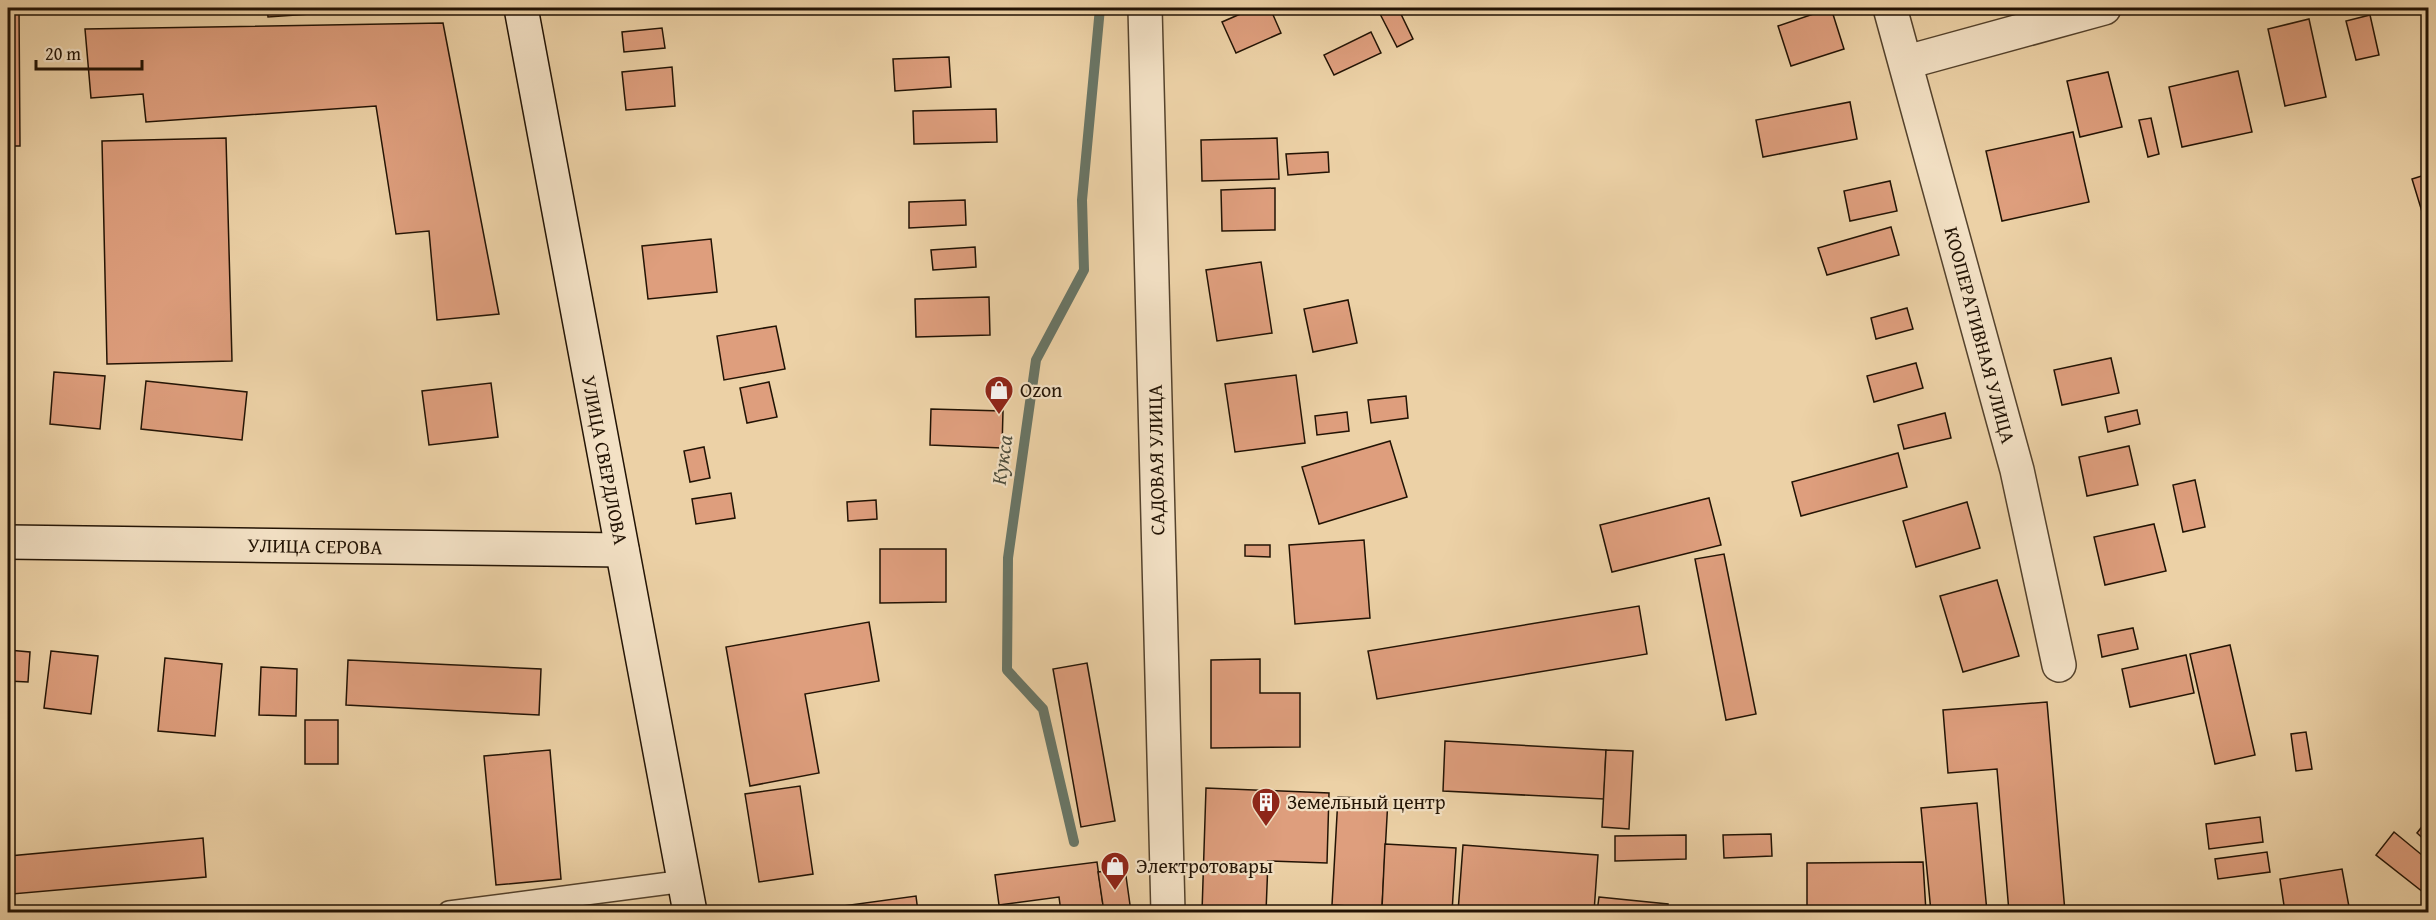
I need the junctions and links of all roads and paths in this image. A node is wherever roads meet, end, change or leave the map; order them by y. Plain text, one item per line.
1 (521, 8) edge
2 (1145, 8) edge
3 (1890, 8) edge
4 (2104, 8) edge
5 (1907, 62) junction
6 (8, 542) edge
7 (622, 550) junction
8 (2059, 665) dead end
9 (685, 881) junction
10 (449, 912) edge
11 (690, 912) edge
12 (1168, 912) edge

1 - 7 street, УЛИЦА СВЕРДЛОВА
2 - 12 street, САДОВАЯ УЛИЦА
3 - 5 street, КООПЕРАТИВНАЯ УЛИЦА
4 - 5 street
5 - 8 street, КООПЕРАТИВНАЯ УЛИЦА
6 - 7 street, УЛИЦА СЕРОВА
7 - 9 street, УЛИЦА СВЕРДЛОВА
9 - 10 lane
9 - 11 street, УЛИЦА СВЕРДЛОВА

